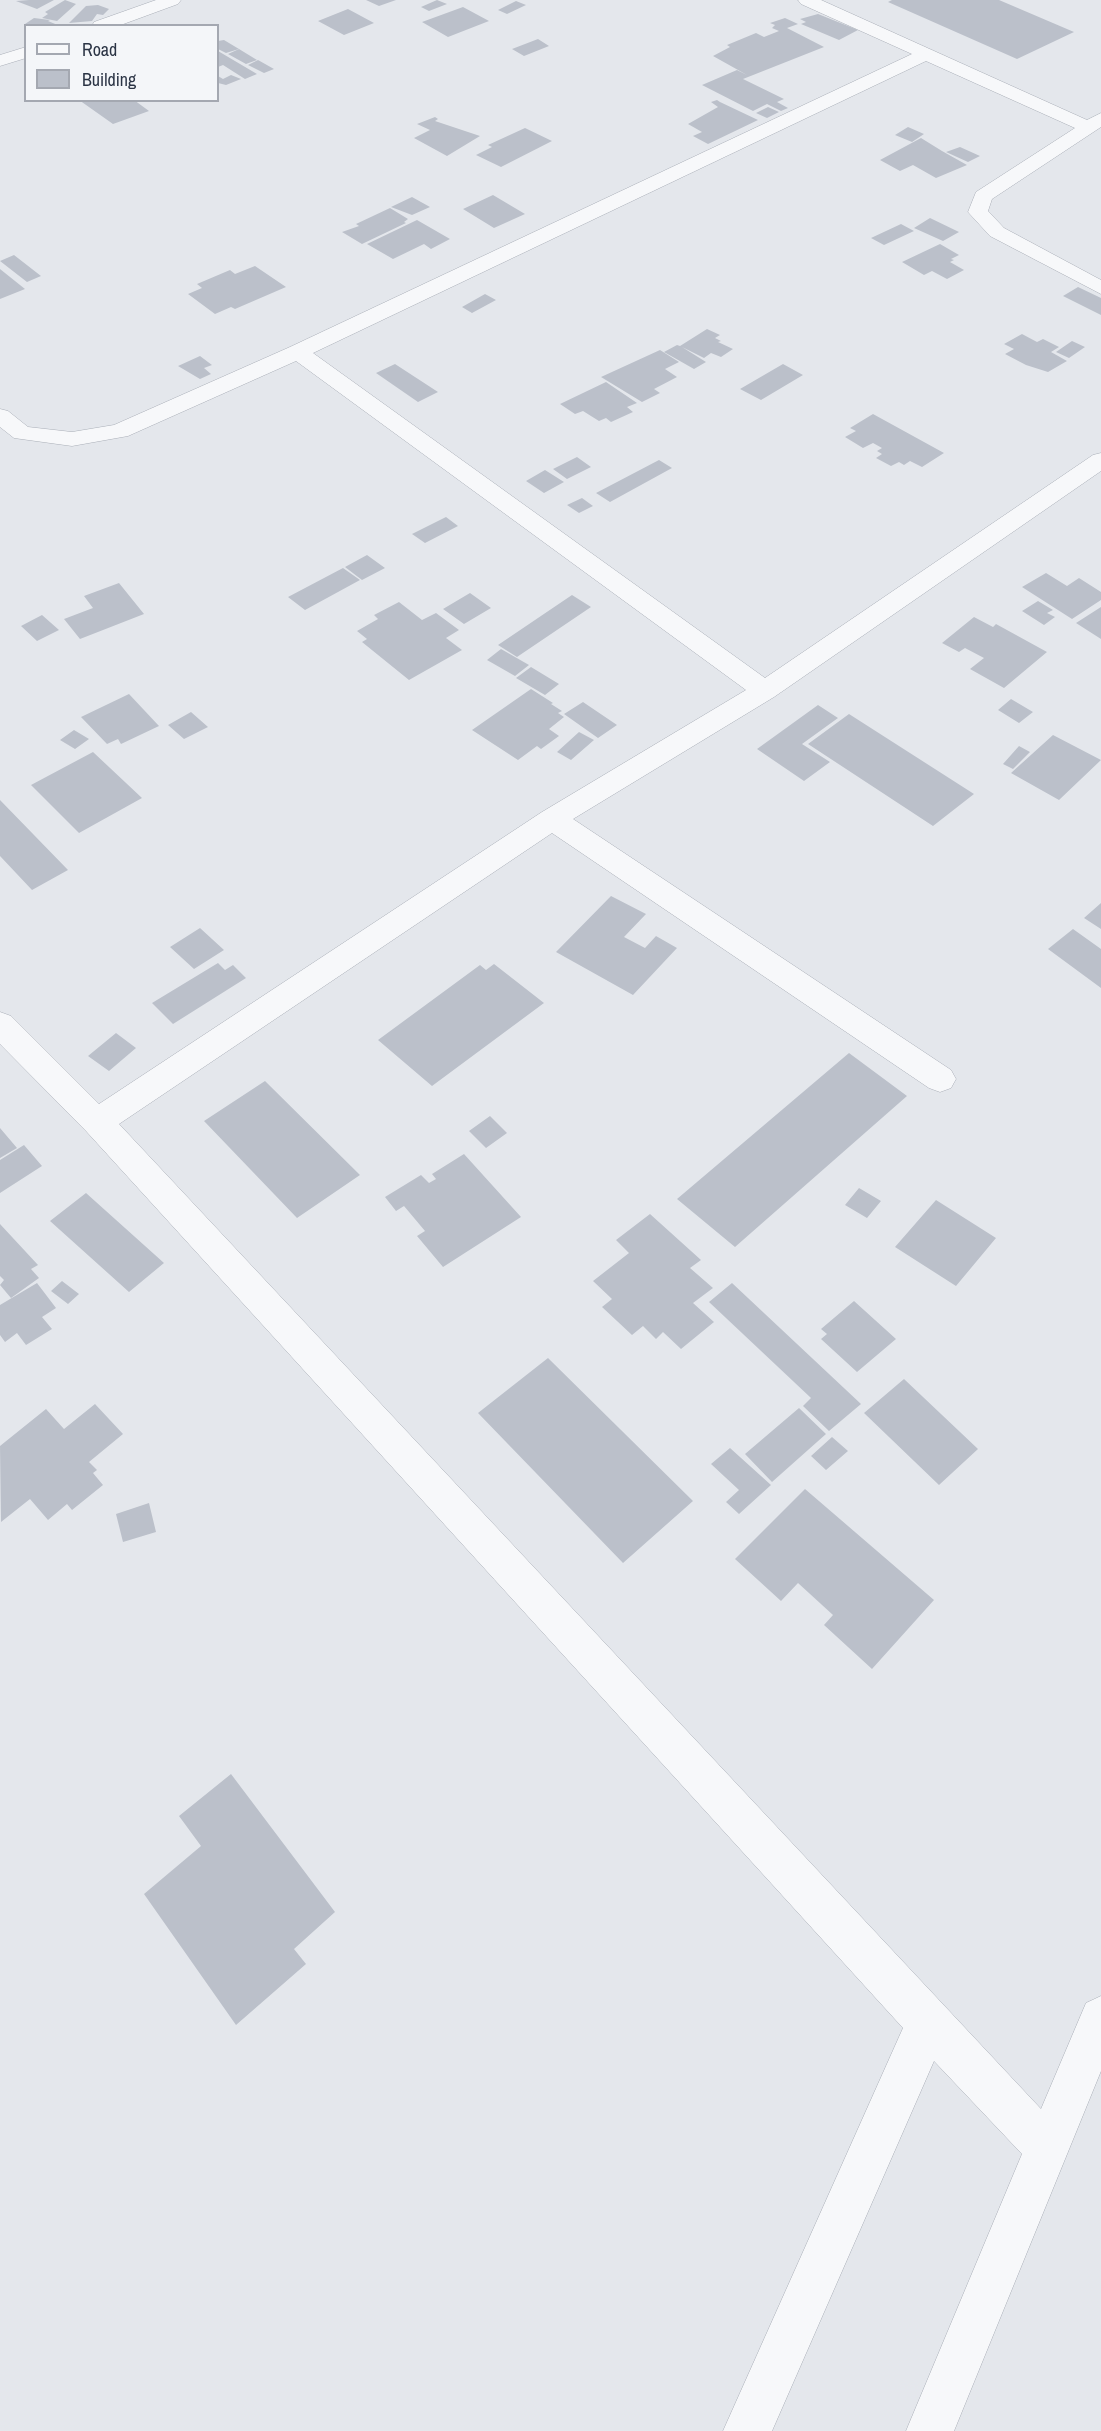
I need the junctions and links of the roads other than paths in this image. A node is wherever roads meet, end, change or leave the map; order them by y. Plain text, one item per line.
1 (172, 0) edge
2 (807, 0) edge
3 (106, 24) edge
4 (24, 53) edge
5 (926, 54) junction
6 (0, 61) edge
7 (1094, 123) edge
8 (1101, 288) edge
9 (298, 352) junction
10 (0, 416) edge
11 (1101, 460) edge
12 (765, 691) junction
13 (552, 819) junction
14 (0, 1024) edge
15 (940, 1079) dead end
16 (98, 1122) junction
17 (1101, 2018) edge
18 (928, 2023) junction
19 (1048, 2149) junction
20 (747, 2431) edge
21 (930, 2431) edge

1 - 3 street
2 - 5 street
4 - 6 street
5 - 7 street
5 - 9 street
7 - 8 street
9 - 10 street
9 - 12 street
11 - 12 street
12 - 13 street
13 - 15 street
13 - 16 street
14 - 16 street
16 - 18 street
17 - 19 street
18 - 19 street
18 - 20 street
19 - 21 street

